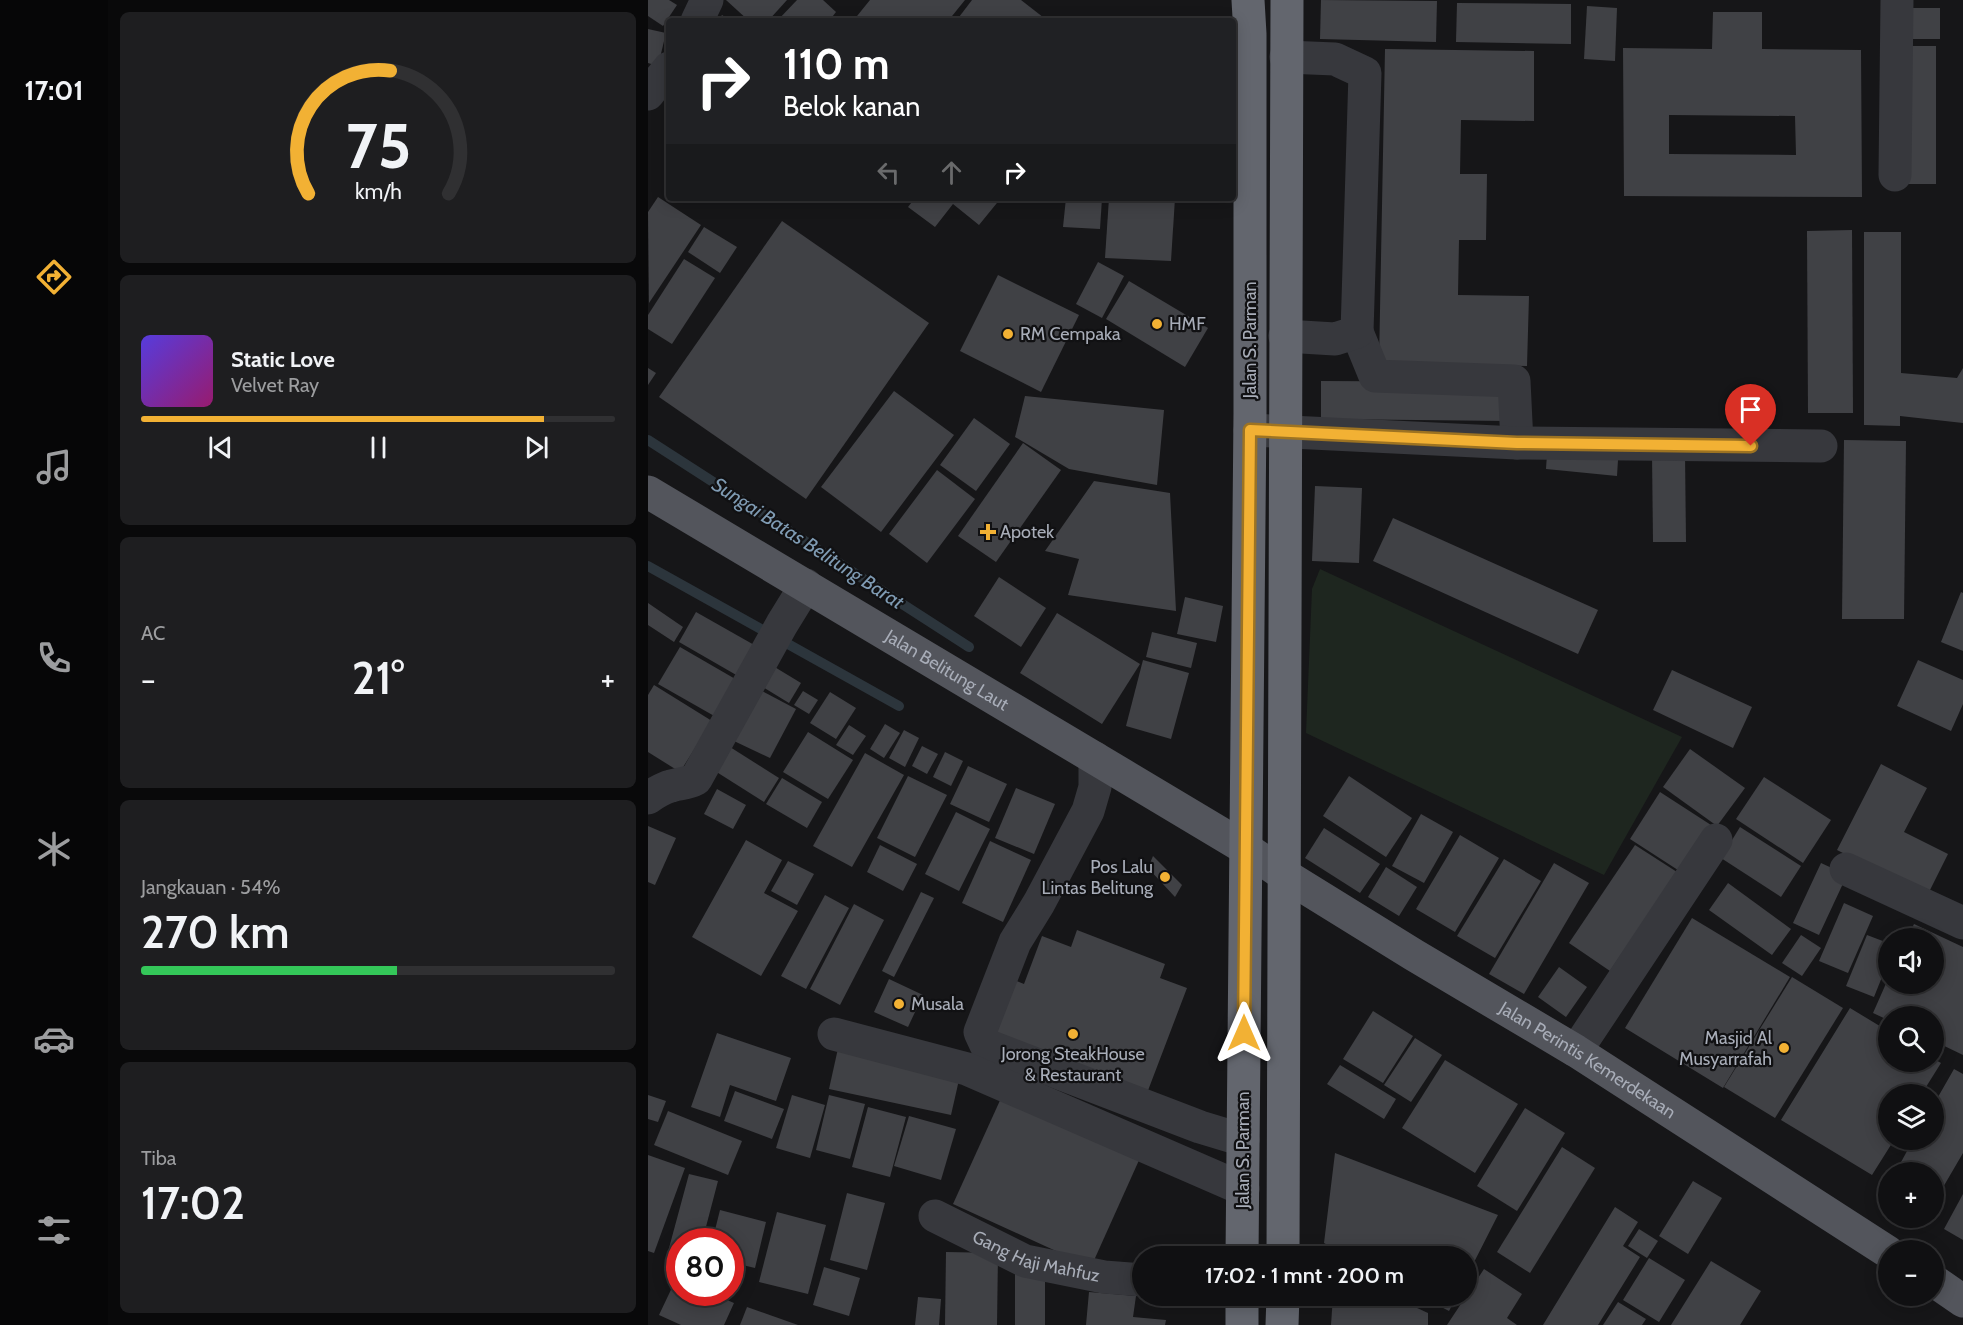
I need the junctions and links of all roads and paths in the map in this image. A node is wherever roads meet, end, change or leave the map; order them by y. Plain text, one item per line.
1 (707, 0) edge
2 (1248, 0) edge
3 (1287, 0) edge
4 (1898, 0) edge
5 (698, 18) edge
6 (1250, 34) junction
7 (1286, 46) junction
8 (666, 72) edge
9 (648, 94) edge
10 (1895, 175) dead end
11 (1357, 332) junction
12 (1285, 336) junction
13 (1250, 430) junction
14 (1285, 432) junction
15 (1517, 443) junction
16 (1821, 446) dead end
17 (648, 492) edge
18 (806, 585) junction
19 (1095, 758) junction
20 (648, 798) edge
21 (1716, 840) dead end
22 (1245, 848) junction
23 (1846, 869) dead end
24 (1283, 875) junction
25 (1963, 923) edge
26 (834, 1034) dead end
27 (1576, 1051) junction
28 (1243, 1140) junction
29 (1243, 1189) junction
30 (935, 1216) dead end
31 (1242, 1246) edge
32 (1283, 1246) edge
33 (1878, 1246) edge
34 (1132, 1279) edge
35 (1944, 1288) edge
36 (1963, 1300) edge
37 (1242, 1306) edge
38 (1282, 1306) edge
39 (1242, 1325) edge
40 (1282, 1325) edge

1 - 5 street
2 - 6 highway, Jalan S. Parman
3 - 7 highway, Jalan S. Parman
4 - 10 street
6 - 7 highway
6 - 13 highway, Jalan S. Parman
7 - 11 street
7 - 12 highway, Jalan S. Parman
8 - 9 street
11 - 12 street
11 - 15 street
12 - 14 highway, Jalan S. Parman
13 - 14 street
13 - 22 highway, Jalan S. Parman
14 - 15 street
14 - 24 highway, Jalan S. Parman
15 - 16 street
17 - 18 main road, Jalan Belitung Laut
18 - 19 main road, Jalan Belitung Laut
18 - 20 street
19 - 22 main road, Jalan Belitung Laut
19 - 28 street
21 - 27 street
22 - 24 main road, Jalan Perintis Kemerdekaan
22 - 28 highway, Jalan S. Parman
23 - 25 street
24 - 27 main road, Jalan Perintis Kemerdekaan
24 - 32 highway, Jalan S. Parman
26 - 29 street
27 - 33 main road, Jalan Perintis Kemerdekaan
28 - 29 highway, Jalan S. Parman
29 - 31 highway, Jalan S. Parman
30 - 34 street, Gang Haji Mahfuz
35 - 36 main road
37 - 39 highway
38 - 40 highway

